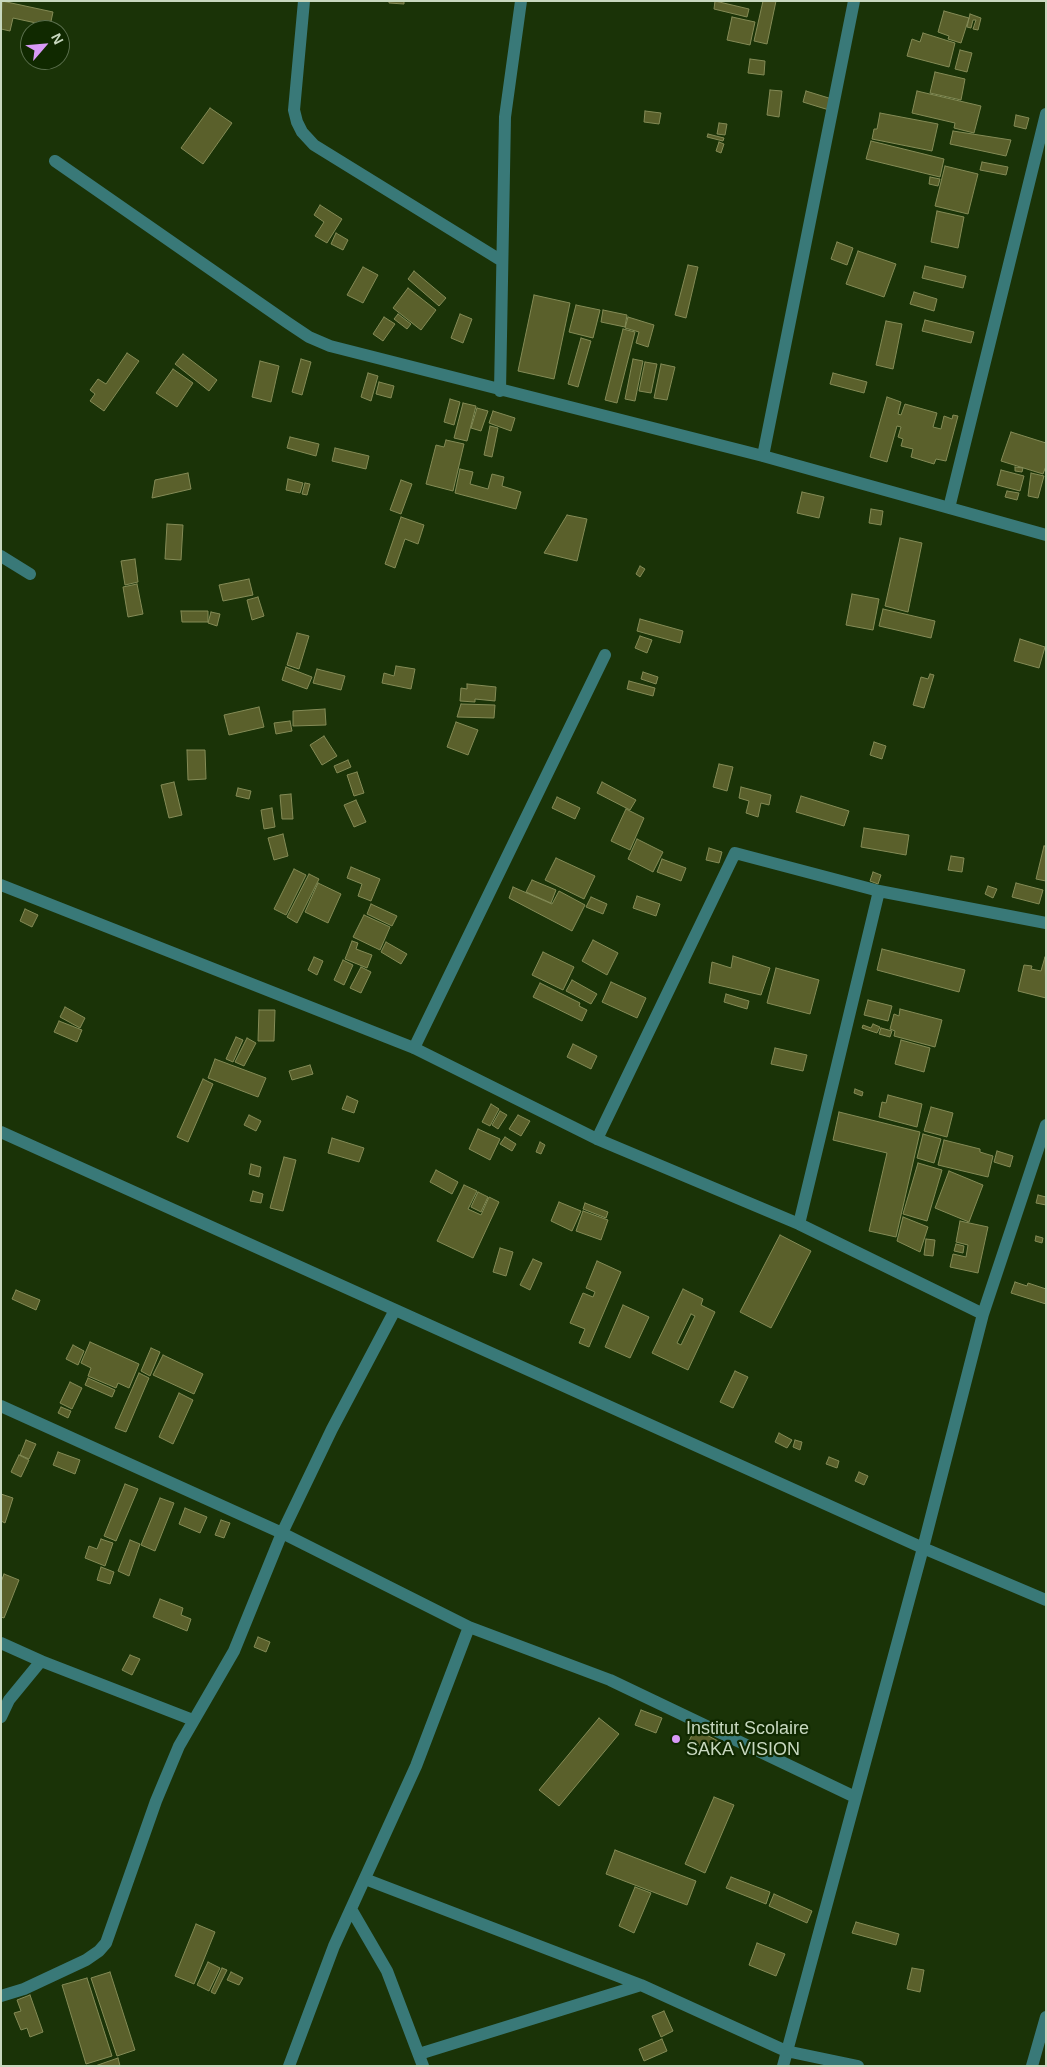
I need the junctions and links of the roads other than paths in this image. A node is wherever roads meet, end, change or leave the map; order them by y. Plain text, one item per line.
1 (304, 1) edge
2 (521, 1) edge
3 (854, 1) edge
4 (1046, 114) edge
5 (55, 161) dead end
6 (502, 261) junction
7 (500, 391) junction
8 (762, 456) junction
9 (949, 508) junction
10 (1046, 534) edge
11 (1, 556) edge
12 (30, 574) dead end
13 (605, 655) dead end
14 (1, 885) edge
15 (879, 891) junction
16 (1046, 923) edge
17 (414, 1048) junction
18 (1046, 1125) edge
19 (1, 1132) edge
20 (597, 1140) junction
21 (799, 1224) junction
22 (394, 1310) junction
23 (983, 1314) junction
24 (1, 1406) edge
25 (282, 1533) junction
26 (924, 1548) junction
27 (1046, 1600) edge
28 (469, 1626) junction
29 (1, 1643) edge
30 (41, 1661) junction
31 (1, 1717) edge
32 (193, 1720) junction
33 (855, 1797) junction
34 (365, 1879) junction
35 (351, 1909) junction
36 (642, 1985) junction
37 (1, 1996) edge
38 (1046, 2016) edge
39 (786, 2051) junction
40 (421, 2060) edge
41 (289, 2066) edge
42 (783, 2066) edge
43 (858, 2066) edge
44 (1032, 2066) edge

1 - 6 street
2 - 6 street
3 - 8 street
4 - 9 street
5 - 7 street
6 - 7 street
7 - 8 street
8 - 9 street
9 - 10 street
11 - 12 street
13 - 17 street
14 - 17 street
15 - 16 street
15 - 20 street
15 - 21 street
17 - 20 street
18 - 23 street
19 - 22 street
20 - 21 street
21 - 23 street
22 - 25 street
22 - 26 street
23 - 26 street
24 - 25 street
25 - 28 street
25 - 32 street
26 - 27 street
26 - 33 street
28 - 33 street
28 - 34 street
29 - 30 street
30 - 31 street
30 - 32 street
32 - 37 street
33 - 39 street
34 - 35 street
34 - 36 street
35 - 40 street
35 - 41 street
36 - 39 street
36 - 40 street
38 - 44 street
39 - 42 street
39 - 43 street

